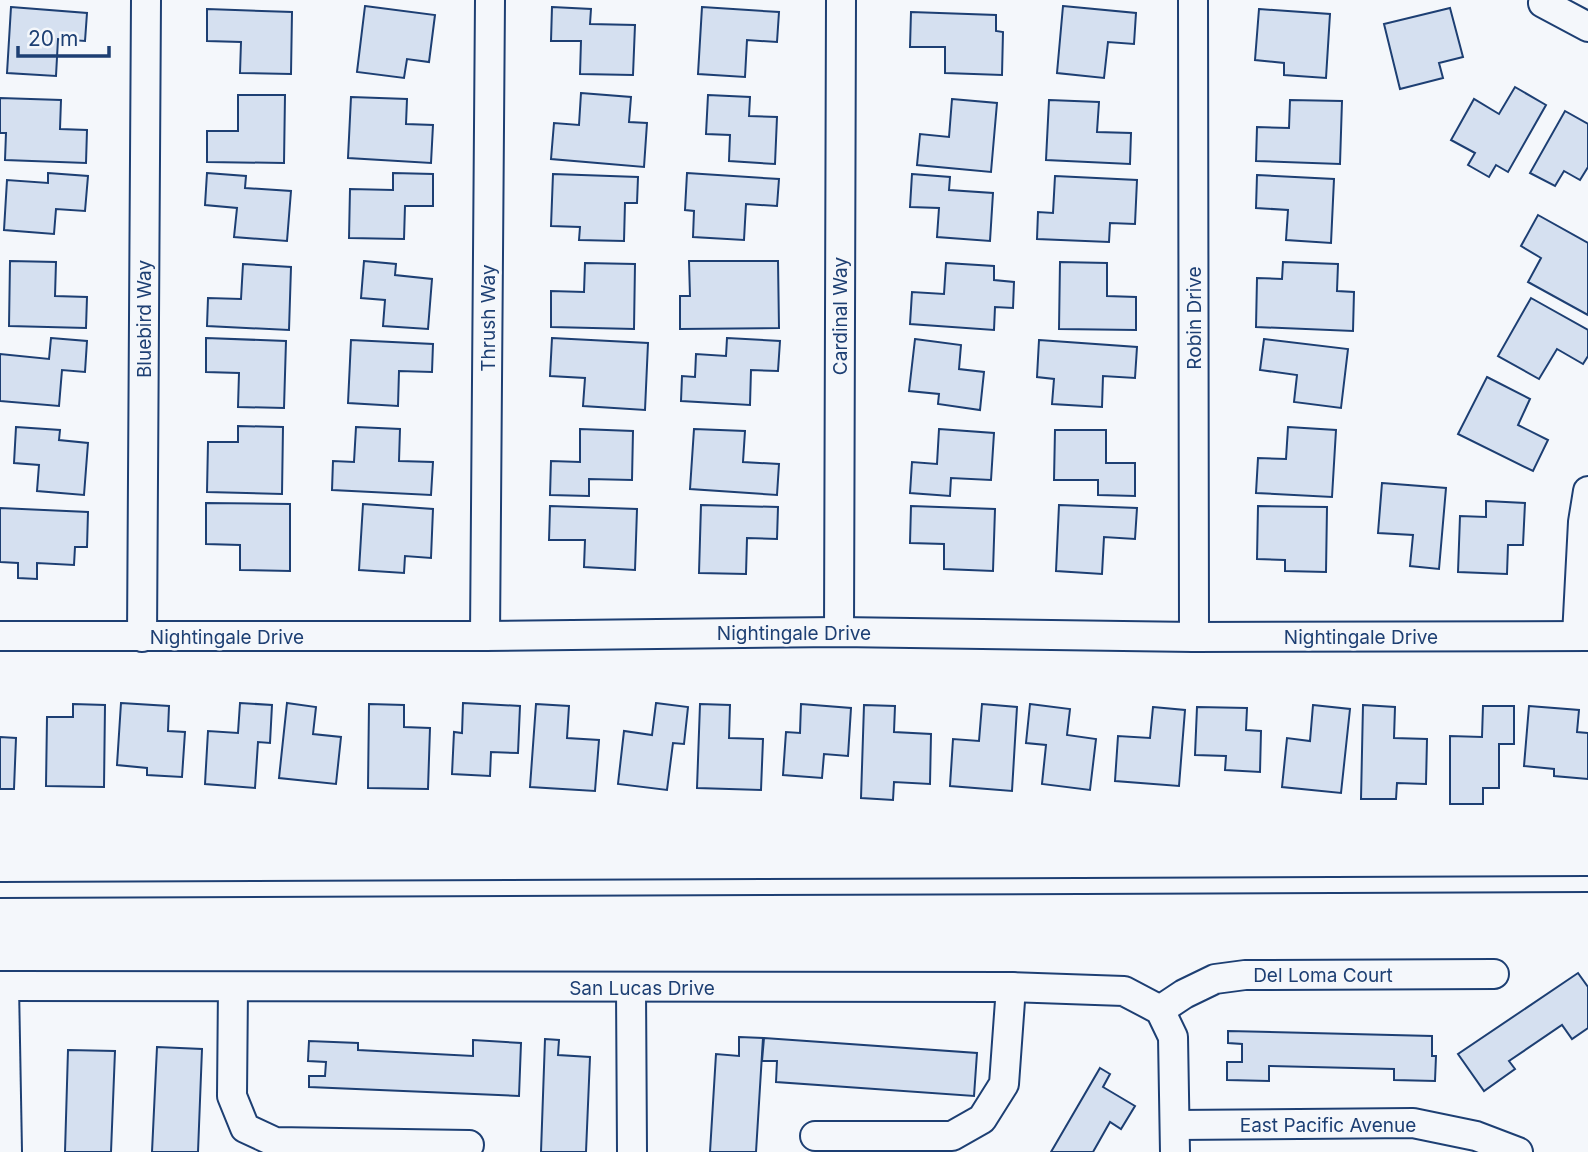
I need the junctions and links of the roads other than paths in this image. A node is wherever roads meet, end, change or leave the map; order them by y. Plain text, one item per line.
1 (146, 0) edge
2 (491, 0) edge
3 (841, 0) edge
4 (1194, 0) edge
5 (1544, 3) dead end
6 (1588, 27) edge
7 (1588, 491) edge
8 (839, 632) junction
9 (0, 636) edge
10 (485, 636) junction
11 (1582, 636) edge
12 (142, 637) junction
13 (1194, 637) junction
14 (1588, 884) edge
15 (0, 890) edge
16 (1494, 974) dead end
17 (2, 986) edge
18 (233, 987) junction
19 (1012, 987) junction
20 (631, 988) junction
21 (1160, 1010) junction
22 (815, 1136) dead end
23 (1175, 1139) edge
24 (469, 1145) dead end
25 (7, 1152) edge
26 (632, 1152) edge
27 (1518, 1152) edge

1 - 12 street, Bluebird Way
2 - 10 street, Thrush Way
3 - 8 street, Cardinal Way
4 - 13 street, Robin Drive
5 - 6 street
7 - 11 street
8 - 10 street, Nightingale Drive
8 - 13 street, Nightingale Drive
9 - 12 street, Nightingale Drive
10 - 12 street, Nightingale Drive
11 - 13 street, Nightingale Drive
14 - 15 lane
16 - 21 street, Del Loma Court
17 - 18 street, San Lucas Drive
17 - 25 street
18 - 20 street, San Lucas Drive
18 - 24 street
19 - 20 street, San Lucas Drive
19 - 21 street, San Lucas Drive
19 - 22 street
20 - 26 street
21 - 23 street
23 - 27 street, East Pacific Avenue

